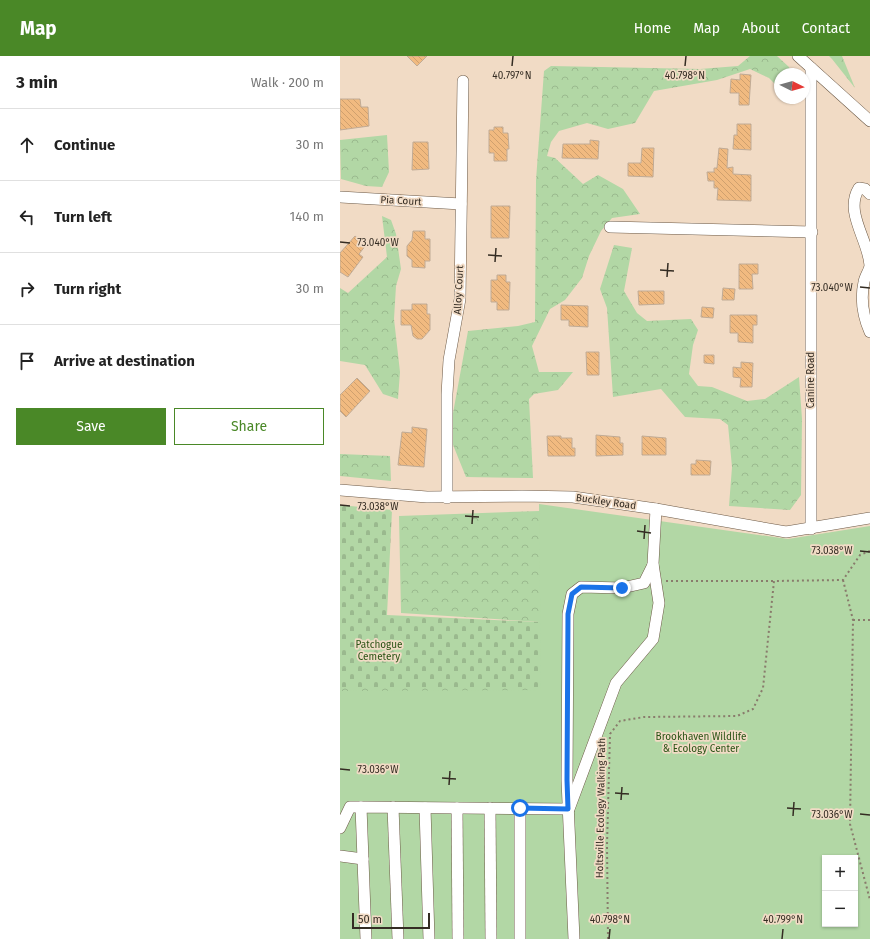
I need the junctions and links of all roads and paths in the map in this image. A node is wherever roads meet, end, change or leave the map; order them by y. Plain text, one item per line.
1 (798, 56) edge
2 (811, 68) junction
3 (464, 81) dead end
4 (870, 121) edge
5 (870, 194) edge
6 (340, 197) edge
7 (461, 204) junction
8 (610, 227) dead end
9 (812, 232) junction
10 (870, 332) edge
11 (340, 490) edge
12 (447, 498) junction
13 (656, 509) junction
14 (870, 518) edge
15 (811, 529) junction
16 (870, 551) edge
17 (653, 564) junction
18 (843, 580) junction
19 (654, 581) junction
20 (774, 581) junction
21 (853, 620) junction
22 (870, 620) edge
23 (361, 807) junction
24 (393, 807) junction
25 (425, 808) junction
26 (457, 808) junction
27 (490, 808) junction
28 (520, 808) junction
29 (568, 809) junction
30 (340, 828) edge
31 (340, 856) edge
32 (363, 859) junction
33 (870, 900) edge
34 (366, 939) edge
35 (398, 939) edge
36 (429, 939) edge
37 (458, 939) edge
38 (491, 939) edge
39 (520, 939) edge
40 (574, 939) edge
41 (608, 939) edge

1 - 2 street
2 - 4 street
2 - 9 street, Canine Road
3 - 7 street, Alloy Court
5 - 10 street
6 - 7 street, Pia Court
7 - 12 street, Alloy Court
8 - 9 street
9 - 15 street, Canine Road
11 - 12 street, Buckley Road
12 - 13 street, Buckley Road
13 - 15 street, Buckley Road
13 - 17 street
14 - 15 street, Buckley Road
16 - 18 path
17 - 19 street
17 - 29 street
18 - 20 path
18 - 21 path
19 - 20 path
19 - 29 street
20 - 41 path, Holtsville Ecology Walking Path
21 - 22 path
21 - 33 path
23 - 24 street
23 - 30 street
23 - 32 street
24 - 25 street
24 - 35 street
25 - 26 street
25 - 36 street
26 - 27 street
26 - 37 street
27 - 28 street
27 - 38 street
28 - 29 street
28 - 39 street
29 - 40 street
31 - 32 street
32 - 34 street

